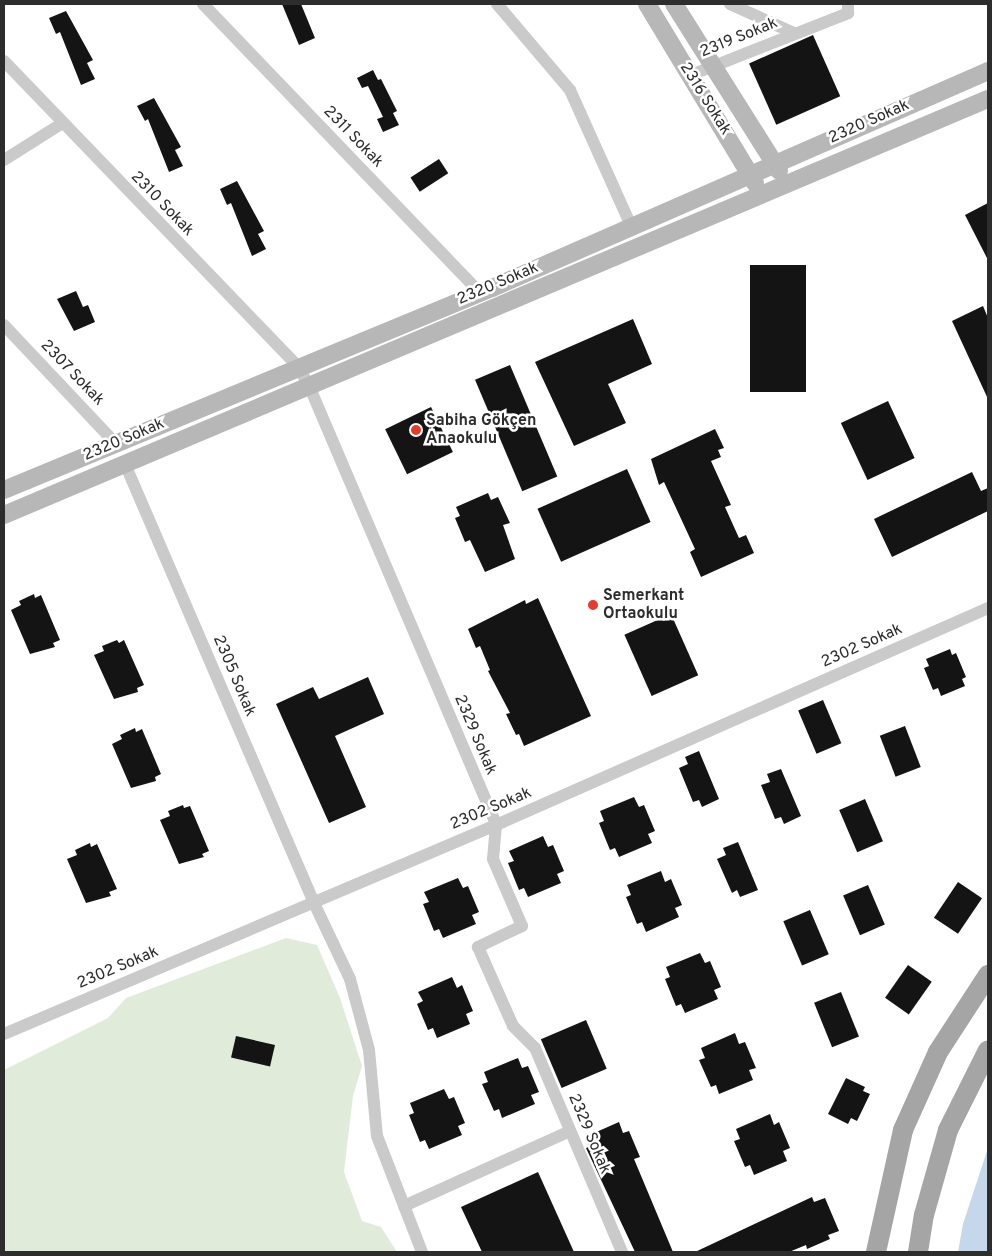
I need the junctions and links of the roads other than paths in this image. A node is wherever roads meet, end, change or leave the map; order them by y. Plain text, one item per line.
1 (497, 4) edge
2 (646, 4) edge
3 (674, 4) edge
4 (730, 4) edge
5 (848, 4) edge
6 (210, 6) edge
7 (794, 33) junction
8 (4, 61) edge
9 (711, 65) junction
10 (988, 71) edge
11 (691, 75) junction
12 (988, 99) edge
13 (61, 124) junction
14 (4, 160) edge
15 (773, 164) junction
16 (751, 173) junction
17 (788, 184) junction
18 (760, 196) junction
19 (631, 226) junction
20 (480, 292) junction
21 (4, 325) edge
22 (299, 368) junction
23 (310, 388) junction
24 (116, 444) junction
25 (125, 464) junction
26 (4, 490) edge
27 (4, 515) edge
28 (988, 608) edge
29 (496, 825) junction
30 (313, 901) junction
31 (988, 976) edge
32 (4, 1034) edge
33 (988, 1050) edge
34 (570, 1131) junction
35 (404, 1206) junction
36 (422, 1252) edge
37 (622, 1252) edge
38 (876, 1252) edge
39 (918, 1252) edge

1 - 19 street
2 - 11 street, 2316 Sokak
3 - 9 street, 2316 Sokak
4 - 7 street
5 - 7 street, 2319 Sokak
6 - 20 street, 2311 Sokak
7 - 9 street, 2319 Sokak
8 - 13 street, 2310 Sokak
9 - 11 street, 2319 Sokak
9 - 15 street, 2316 Sokak
10 - 15 street, 2320 Sokak
11 - 16 street, 2316 Sokak
12 - 17 street, 2320 Sokak
13 - 14 street
13 - 22 street, 2310 Sokak
15 - 16 street, 2320 Sokak
15 - 17 street, 2316 Sokak
16 - 18 street, 2316 Sokak
16 - 19 street, 2320 Sokak
17 - 18 street, 2320 Sokak
18 - 23 street, 2320 Sokak
19 - 20 street, 2320 Sokak
20 - 22 street, 2320 Sokak
21 - 24 street, 2307 Sokak
22 - 23 street, 2329 Sokak
22 - 24 street, 2320 Sokak
23 - 25 street, 2320 Sokak
23 - 29 street, 2329 Sokak
24 - 26 street, 2320 Sokak
25 - 27 street, 2320 Sokak
25 - 30 street, 2305 Sokak
28 - 29 street, 2302 Sokak
29 - 30 street, 2302 Sokak
29 - 34 street, 2329 Sokak
30 - 32 street, 2302 Sokak
30 - 35 street, 2305 Sokak
31 - 38 main road
33 - 39 main road
34 - 35 street
34 - 37 street, 2329 Sokak
35 - 36 street, 2305 Sokak

